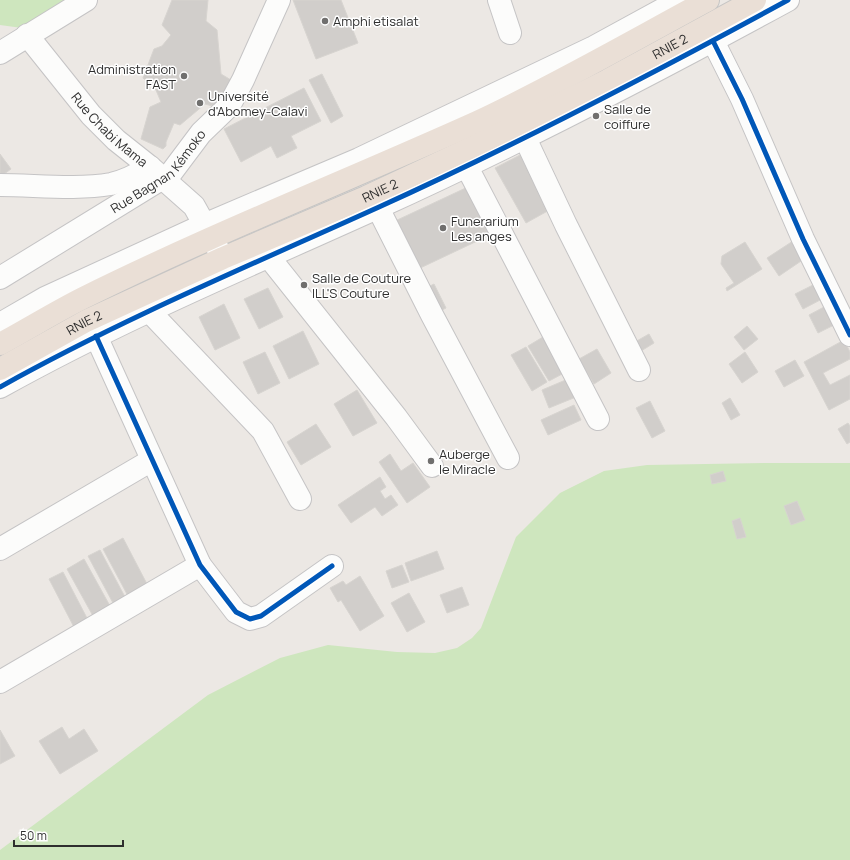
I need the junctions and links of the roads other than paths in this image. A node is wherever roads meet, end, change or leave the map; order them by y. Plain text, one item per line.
1 (86, 0) edge
2 (279, 0) edge
3 (500, 0) edge
4 (680, 0) edge
5 (708, 0) edge
6 (755, 0) edge
7 (788, 0) edge
8 (510, 33) dead end
9 (27, 35) junction
10 (713, 41) junction
11 (0, 53) edge
12 (525, 138) junction
13 (467, 166) junction
14 (156, 173) junction
15 (0, 185) edge
16 (378, 208) junction
17 (209, 231) junction
18 (268, 256) junction
19 (223, 258) junction
20 (0, 278) edge
21 (150, 312) junction
22 (0, 324) edge
23 (850, 335) edge
24 (96, 336) junction
25 (0, 344) edge
26 (0, 369) edge
27 (639, 370) dead end
28 (0, 387) edge
29 (598, 419) dead end
30 (508, 458) dead end
31 (152, 460) junction
32 (432, 466) dead end
33 (300, 499) dead end
34 (0, 549) edge
35 (200, 565) junction
36 (332, 566) dead end
37 (0, 682) edge

1 - 9 street
2 - 14 street, Rue Bagnan Kémoko
3 - 8 street
4 - 17 street
5 - 17 highway, RNIE 2 / RNIE 2
6 - 19 highway, RNIE 2 / RNIE 2
7 - 10 street
9 - 11 street
9 - 14 street, Rue Chabi Mama
10 - 12 street
10 - 23 street
12 - 13 street
12 - 27 street
13 - 16 street
13 - 29 street
14 - 15 street
14 - 17 street, Rue Chabi Mama
14 - 20 street, Rue Bagnan Kémoko
16 - 18 street
16 - 30 street
17 - 19 street, Rue Chabi Mama
17 - 22 street
17 - 25 highway, RNIE 2 / RNIE 2
18 - 21 street
18 - 32 street
19 - 26 highway, RNIE 2 / RNIE 2
21 - 24 street
21 - 33 street
24 - 28 street
24 - 31 street
31 - 34 street
31 - 35 street
35 - 36 street
35 - 37 street

